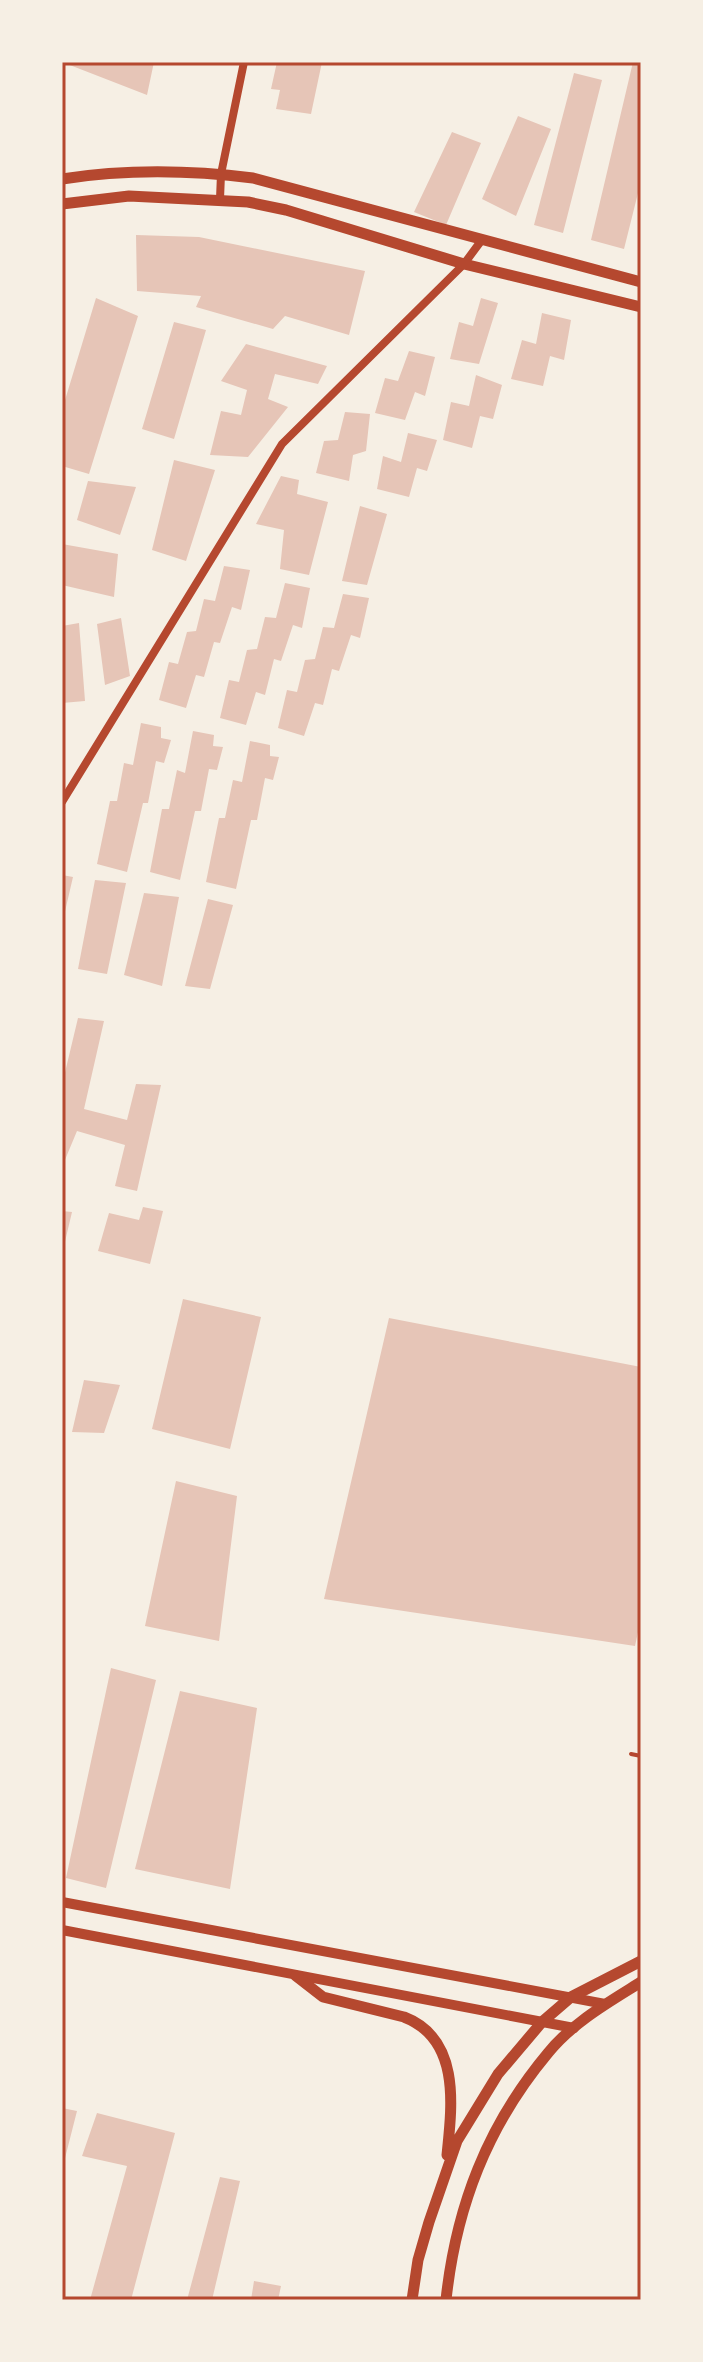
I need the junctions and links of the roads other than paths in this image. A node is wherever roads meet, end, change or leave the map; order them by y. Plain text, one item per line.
1 (244, 62) edge
2 (221, 174) junction
3 (62, 179) edge
4 (220, 199) junction
5 (62, 204) edge
6 (481, 241) junction
7 (464, 264) junction
8 (641, 282) edge
9 (641, 307) edge
10 (62, 802) edge
11 (631, 1754) dead end
12 (641, 1756) edge
13 (62, 1902) edge
14 (62, 1930) edge
15 (641, 1961) edge
16 (296, 1976) junction
17 (641, 1982) edge
18 (571, 1997) junction
19 (605, 2004) junction
20 (542, 2022) junction
21 (574, 2028) junction
22 (446, 2173) junction
23 (412, 2300) edge
24 (446, 2300) edge

1 - 2 street
2 - 3 main road
2 - 4 street
2 - 6 main road
4 - 5 main road
4 - 7 main road
6 - 7 street
6 - 8 main road
7 - 9 main road
7 - 10 street
11 - 12 lane
13 - 18 street
14 - 16 street
15 - 18 main road
16 - 20 street
16 - 22 main road
17 - 19 main road
18 - 19 street
18 - 20 main road
19 - 21 main road
20 - 21 street
20 - 22 main road
21 - 24 main road
22 - 23 main road

